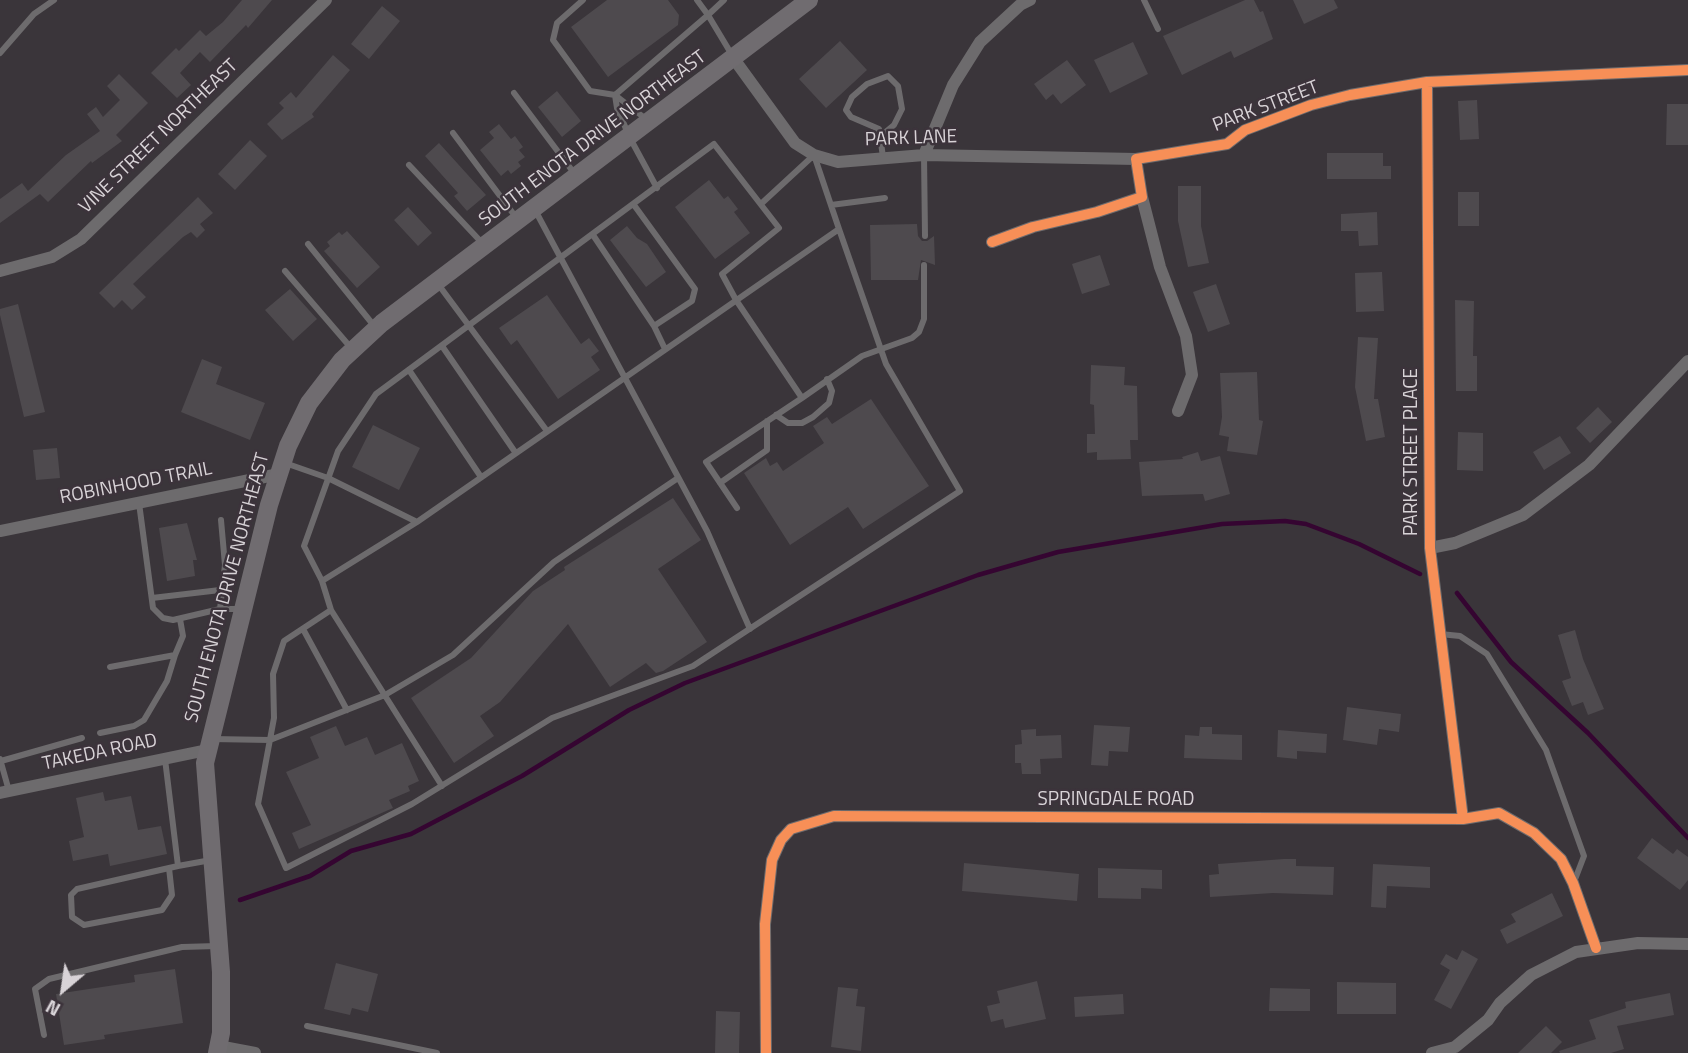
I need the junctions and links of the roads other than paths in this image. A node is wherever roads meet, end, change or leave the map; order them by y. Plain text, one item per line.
1 (54, 0) edge
2 (326, 0) edge
3 (583, 0) edge
4 (697, 0) edge
5 (724, 0) edge
6 (809, 0) edge
7 (1030, 0) edge
8 (1144, 0) edge
9 (708, 15) junction
10 (1158, 29) dead end
11 (0, 53) edge
12 (734, 59) junction
13 (1688, 70) edge
14 (1427, 82) junction
15 (514, 93) dead end
16 (615, 95) junction
17 (650, 123) junction
18 (453, 133) dead end
19 (882, 135) junction
20 (630, 138) junction
21 (814, 155) junction
22 (924, 155) junction
23 (883, 159) junction
24 (1136, 159) junction
25 (410, 165) dead end
26 (577, 177) junction
27 (657, 188) junction
28 (1142, 197) junction
29 (885, 198) dead end
30 (762, 203) junction
31 (634, 205) junction
32 (831, 205) junction
33 (535, 210) junction
34 (519, 222) junction
35 (839, 229) junction
36 (593, 235) junction
37 (925, 236) dead end
38 (992, 242) dead end
39 (308, 244) dead end
40 (486, 246) junction
41 (560, 260) junction
42 (924, 265) dead end
43 (0, 271) edge
44 (285, 271) dead end
45 (437, 282) junction
46 (736, 300) junction
47 (471, 324) junction
48 (653, 326) junction
49 (376, 329) junction
50 (442, 346) junction
51 (880, 347) junction
52 (665, 349) junction
53 (353, 350) junction
54 (1688, 361) edge
55 (408, 370) junction
56 (624, 378) junction
57 (827, 379) junction
58 (802, 398) junction
59 (1178, 411) dead end
60 (776, 415) junction
61 (767, 421) junction
62 (547, 431) junction
63 (515, 452) junction
64 (281, 468) junction
65 (481, 477) junction
66 (328, 478) junction
67 (678, 478) junction
68 (720, 483) junction
69 (139, 503) junction
70 (737, 508) dead end
71 (220, 520) dead end
72 (417, 522) junction
73 (0, 531) edge
74 (1430, 548) junction
75 (322, 582) junction
76 (220, 590) junction
77 (152, 598) junction
78 (220, 609) junction
79 (242, 609) junction
80 (331, 610) junction
81 (180, 619) junction
82 (303, 629) junction
83 (750, 629) junction
84 (1440, 634) junction
85 (175, 655) junction
86 (110, 667) dead end
87 (384, 695) junction
88 (347, 710) junction
89 (100, 733) dead end
90 (82, 738) dead end
91 (270, 740) junction
92 (209, 745) junction
93 (165, 759) junction
94 (0, 760) edge
95 (442, 786) junction
96 (4, 792) edge
97 (1463, 819) junction
98 (211, 860) junction
99 (178, 866) junction
100 (169, 868) junction
101 (1573, 883) junction
102 (1688, 944) edge
103 (219, 946) junction
104 (1596, 948) junction
105 (307, 1026) dead end
106 (44, 1035) dead end
107 (217, 1049) edge
108 (255, 1053) edge
109 (437, 1053) edge
110 (766, 1053) edge
111 (1432, 1053) edge

1 - 11 lane
2 - 43 street, VINE STREET NORTHEAST
3 - 16 lane
4 - 9 lane
5 - 9 lane
6 - 12 main road, SOUTH ENOTA DRIVE NORTHEAST
7 - 22 street
8 - 10 lane
9 - 12 lane
9 - 16 lane
12 - 17 main road, SOUTH ENOTA DRIVE NORTHEAST
12 - 21 street, PARK LANE
13 - 14 street, PARK STREET
14 - 24 street, PARK STREET
14 - 74 street, PARK STREET PLACE
15 - 26 lane
16 - 17 lane
16 - 20 lane
17 - 20 main road, SOUTH ENOTA DRIVE NORTHEAST
18 - 34 lane
19 - 19 lane
19 - 23 lane
20 - 26 main road, SOUTH ENOTA DRIVE NORTHEAST
20 - 27 lane
21 - 23 street, PARK LANE
21 - 30 lane
21 - 32 lane
22 - 23 street, PARK LANE
22 - 24 street, PARK LANE
22 - 37 lane
24 - 28 street
25 - 40 lane
26 - 33 main road, SOUTH ENOTA DRIVE NORTHEAST
27 - 30 lane
27 - 31 lane
28 - 38 street
28 - 59 street
29 - 32 lane
30 - 46 lane
31 - 36 lane
31 - 48 lane
32 - 35 lane
33 - 34 main road, SOUTH ENOTA DRIVE NORTHEAST
33 - 41 lane
34 - 40 main road, SOUTH ENOTA DRIVE NORTHEAST
35 - 46 lane
35 - 51 lane
36 - 41 lane
36 - 48 lane
39 - 49 lane
40 - 45 main road, SOUTH ENOTA DRIVE NORTHEAST
41 - 47 lane
41 - 56 lane
42 - 51 lane
44 - 53 lane
45 - 47 lane
45 - 49 main road, SOUTH ENOTA DRIVE NORTHEAST
46 - 52 lane
46 - 58 lane
47 - 50 lane
47 - 62 lane
48 - 52 lane
49 - 53 main road, SOUTH ENOTA DRIVE NORTHEAST
50 - 55 lane
50 - 63 lane
51 - 57 lane
51 - 83 lane
52 - 56 lane
53 - 64 main road, SOUTH ENOTA DRIVE NORTHEAST
54 - 74 street
55 - 65 lane
55 - 66 lane
56 - 62 lane
56 - 67 lane
57 - 58 lane
57 - 60 lane
58 - 60 lane
60 - 61 lane
61 - 68 lane
61 - 68 lane
62 - 63 lane
63 - 65 lane
64 - 66 lane
64 - 69 street, ROBINHOOD TRAIL
64 - 79 main road, SOUTH ENOTA DRIVE NORTHEAST
65 - 72 lane
66 - 72 lane
66 - 75 lane
67 - 83 lane
67 - 87 lane
68 - 70 lane
69 - 73 street, ROBINHOOD TRAIL
69 - 77 lane
71 - 76 lane
72 - 75 lane
74 - 84 street, PARK STREET PLACE
75 - 80 lane
76 - 77 lane
76 - 78 lane
77 - 81 lane
78 - 79 lane
78 - 81 lane
79 - 92 main road, SOUTH ENOTA DRIVE NORTHEAST
80 - 82 lane
80 - 87 lane
81 - 85 lane
82 - 88 lane
82 - 91 lane
83 - 95 lane
84 - 97 street, PARK STREET PLACE
84 - 101 lane
85 - 86 lane
85 - 89 lane
87 - 88 lane
87 - 95 lane
88 - 91 lane
90 - 94 lane
91 - 92 lane
91 - 95 lane
92 - 93 street, TAKEDA ROAD
92 - 98 main road, SOUTH ENOTA DRIVE NORTHEAST
93 - 96 street, TAKEDA ROAD
93 - 99 lane
94 - 96 lane
97 - 101 street, SPRINGDALE ROAD
97 - 110 street, SPRINGDALE ROAD
98 - 99 lane
98 - 103 main road, SOUTH ENOTA DRIVE NORTHEAST
99 - 100 lane
100 - 100 lane
101 - 104 street, SPRINGDALE ROAD
102 - 104 street
103 - 106 lane
103 - 107 main road, SOUTH ENOTA DRIVE NORTHEAST
104 - 111 street
105 - 109 lane
107 - 108 street

